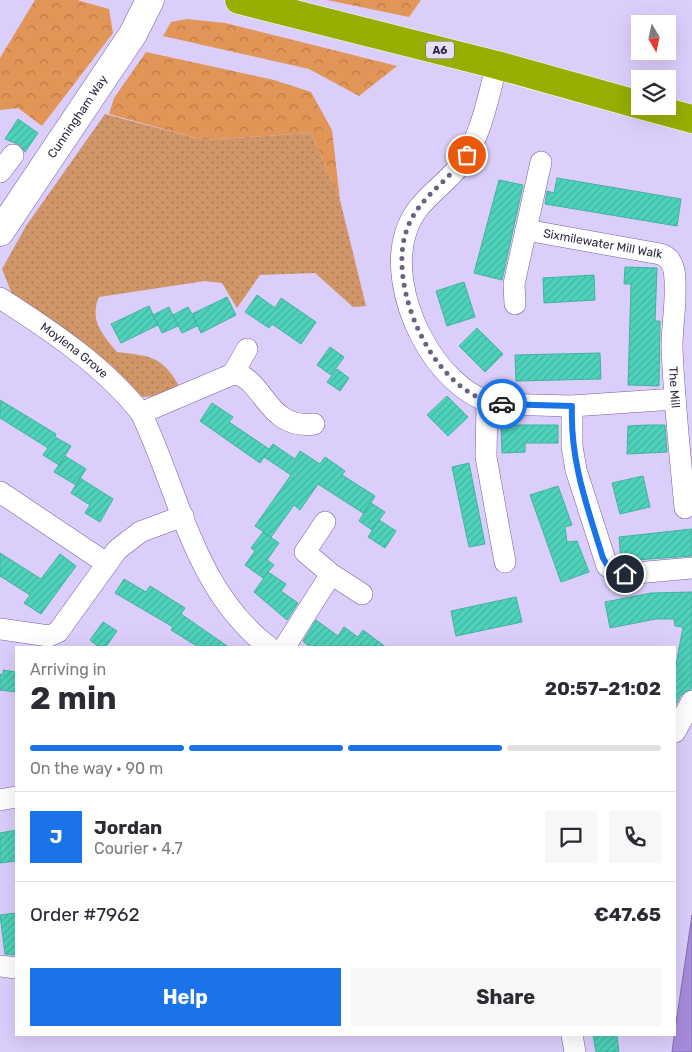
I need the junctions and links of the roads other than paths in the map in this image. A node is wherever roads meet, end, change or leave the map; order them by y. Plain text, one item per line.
1 (150, 0) edge
2 (239, 0) edge
3 (497, 65) junction
4 (631, 102) edge
5 (675, 115) edge
6 (692, 120) edge
7 (12, 155) dead end
8 (541, 162) dead end
9 (0, 172) edge
10 (2, 224) edge
11 (526, 230) junction
12 (673, 266) joint
13 (0, 298) edge
14 (516, 304) dead end
15 (247, 349) dead end
16 (233, 374) junction
17 (675, 399) junction
18 (487, 402) junction
19 (572, 406) junction
20 (141, 413) junction
21 (314, 424) dead end
22 (0, 492) edge
23 (685, 508) dead end
24 (183, 516) junction
25 (326, 522) dead end
26 (505, 562) dead end
27 (106, 563) junction
28 (692, 568) edge
29 (331, 574) junction
30 (362, 594) dead end
31 (0, 629) edge
32 (268, 646) edge
33 (285, 646) edge
34 (692, 701) edge
35 (676, 730) edge
36 (15, 797) edge
37 (0, 800) edge
38 (0, 966) edge
39 (15, 968) edge
40 (572, 1036) edge
41 (576, 1052) edge

1 - 10 street, Cunningham Way
2 - 3 highway, A6
3 - 4 highway, A6
3 - 18 street
5 - 6 highway
7 - 9 street
8 - 11 street, Sixmilewater Mill Walk
11 - 12 street, Sixmilewater Mill Walk
11 - 14 street, Sixmilewater Mill Walk
12 - 17 street, The Mill
13 - 20 street, Moylena Grove
15 - 16 street
16 - 20 street
16 - 21 street
17 - 19 street
17 - 23 street, The Mill
18 - 19 street
18 - 26 street
19 - 28 street
20 - 24 street, Moylena Grove
22 - 27 street
24 - 27 street
24 - 32 street, Moylena Grove
25 - 29 street
27 - 31 street
29 - 30 street
29 - 33 street
34 - 35 street
36 - 37 street
38 - 39 street
40 - 41 street

